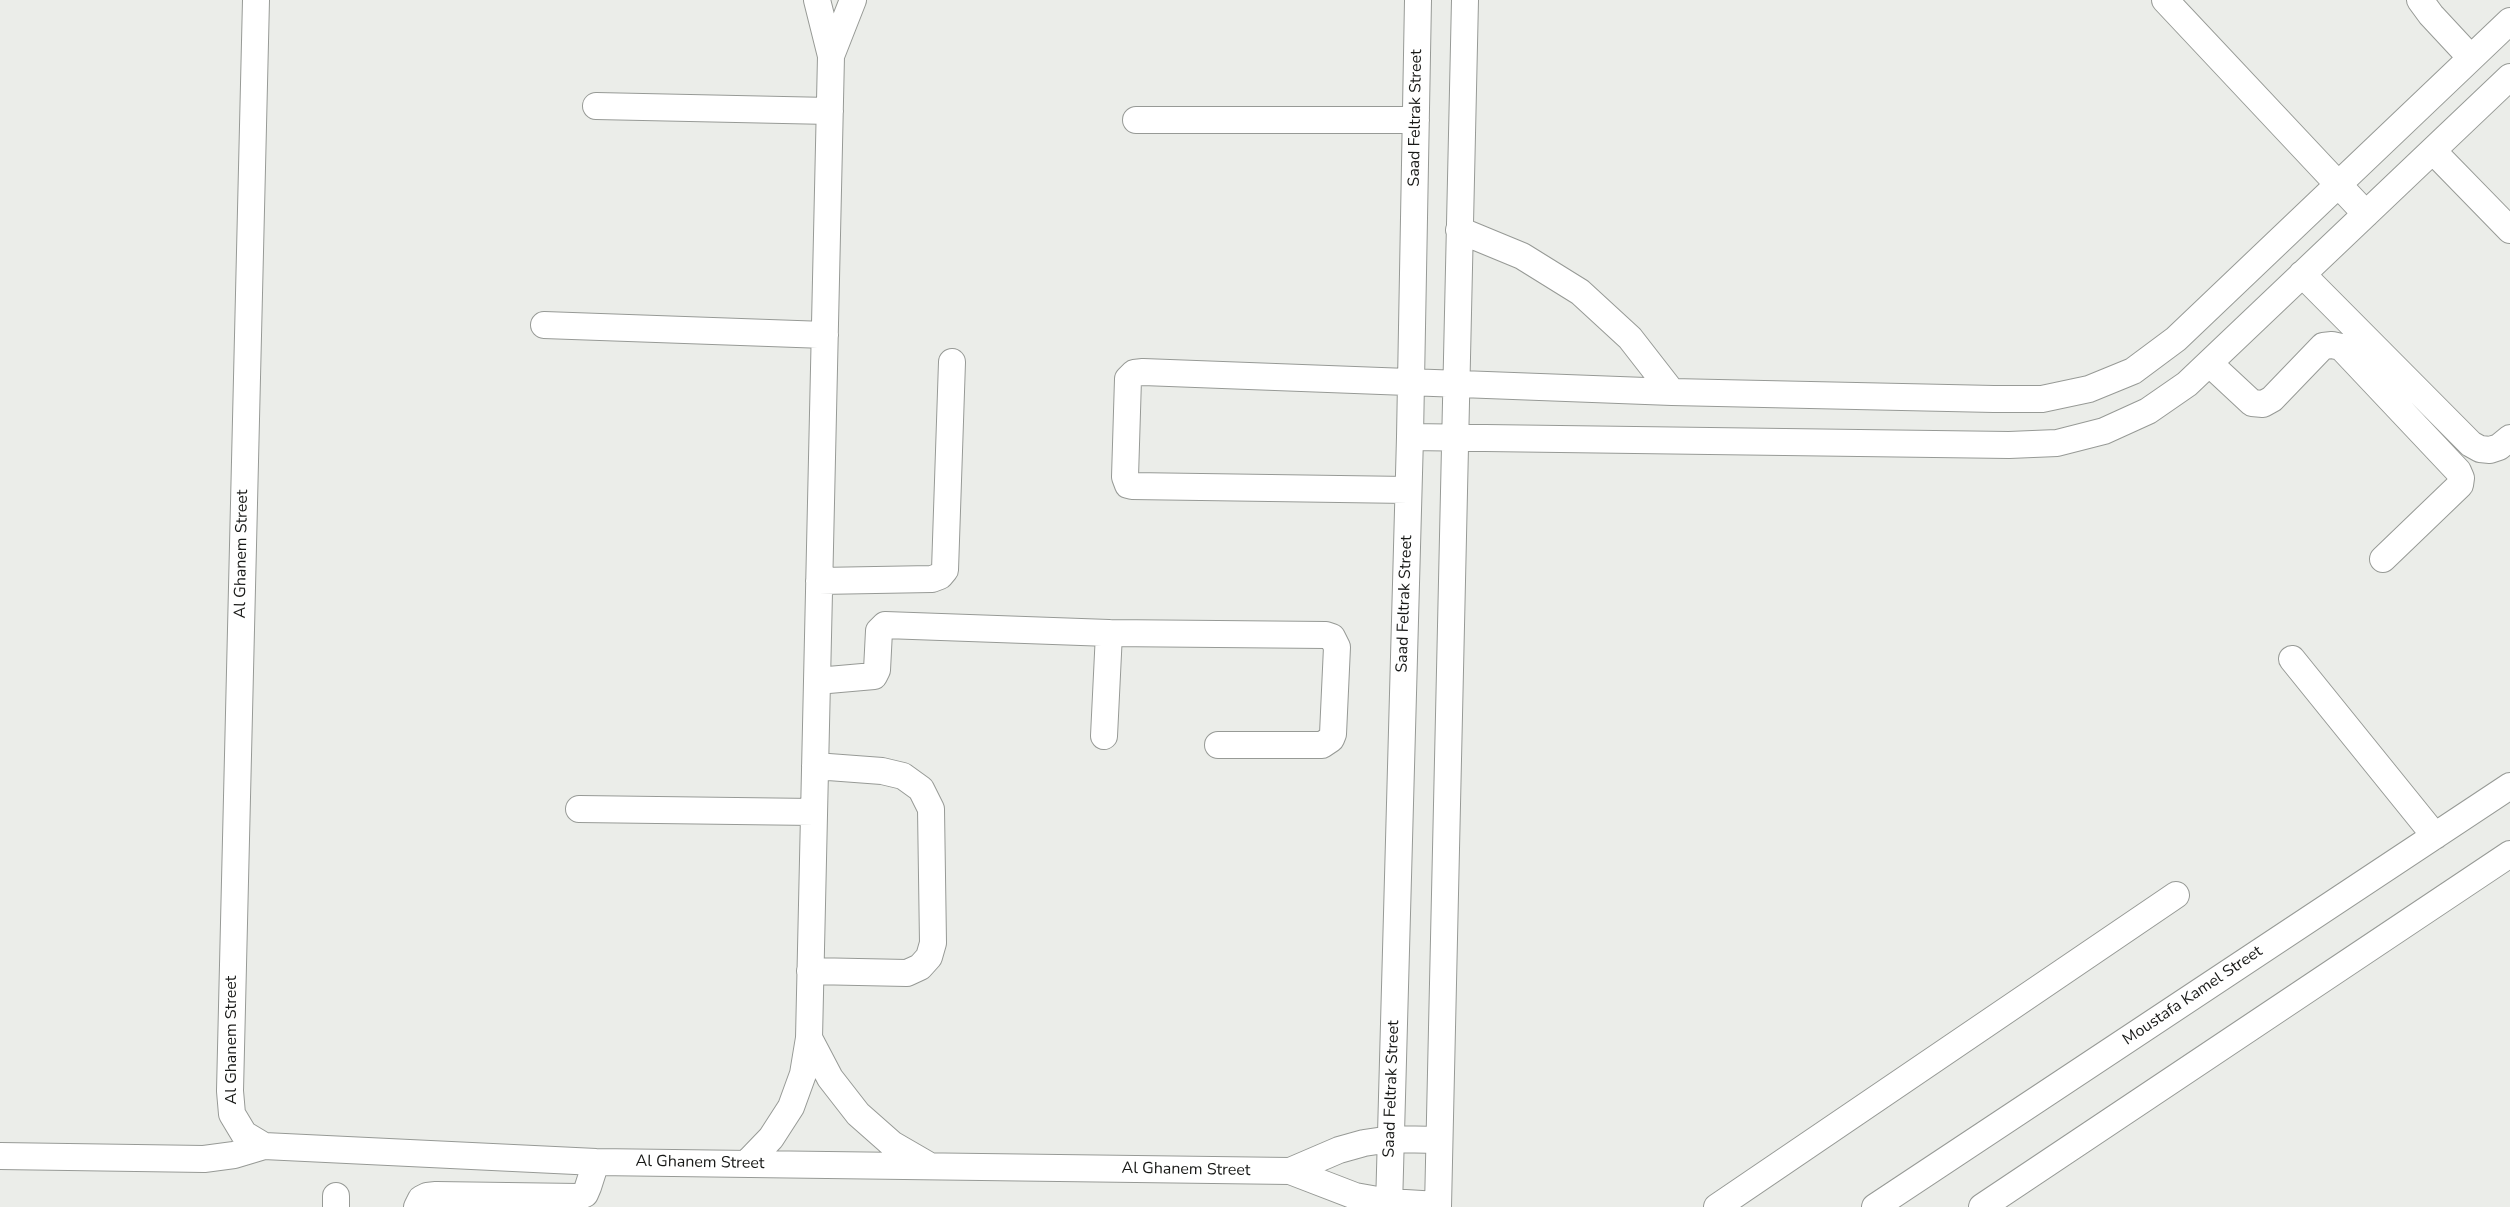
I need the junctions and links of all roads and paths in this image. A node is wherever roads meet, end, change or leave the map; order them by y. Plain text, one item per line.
1 (256, 0) edge
2 (817, 0) edge
3 (853, 0) edge
4 (1418, 0) edge
5 (1465, 0) edge
6 (2164, 0) edge
7 (2420, 0) edge
8 (2510, 21) edge
9 (831, 56) junction
10 (2471, 58) junction
11 (2510, 77) edge
12 (596, 106) dead end
13 (830, 111) junction
14 (1136, 120) dead end
15 (1416, 120) junction
16 (2433, 151) junction
17 (2338, 184) junction
18 (2366, 214) junction
19 (1459, 230) junction
20 (2510, 230) edge
21 (2302, 274) junction
22 (544, 325) dead end
23 (825, 335) junction
24 (951, 362) dead end
25 (2209, 363) junction
26 (1410, 381) junction
27 (1455, 384) junction
28 (1672, 392) junction
29 (1410, 436) junction
30 (1456, 437) junction
31 (2510, 438) edge
32 (1408, 490) junction
33 (2383, 559) dead end
34 (819, 581) junction
35 (1109, 633) junction
36 (2292, 658) dead end
37 (817, 681) junction
38 (1104, 736) dead end
39 (1218, 745) dead end
40 (815, 766) junction
41 (2510, 786) edge
42 (579, 809) dead end
43 (814, 812) junction
44 (2435, 836) junction
45 (2510, 854) edge
46 (2176, 895) dead end
47 (810, 971) junction
48 (809, 1038) junction
49 (1391, 1139) junction
50 (1439, 1140) junction
51 (264, 1146) junction
52 (0, 1156) edge
53 (596, 1162) junction
54 (746, 1164) junction
55 (931, 1167) junction
56 (1290, 1171) junction
57 (1389, 1205) edge
58 (1438, 1206) edge
59 (417, 1207) edge
60 (1717, 1207) edge
61 (1875, 1207) edge
62 (1982, 1207) edge

1 - 51 street, Al Ghanem Street
2 - 9 street
3 - 9 street
4 - 15 street, Saad Feltrak Street
5 - 19 street
6 - 17 street
7 - 10 street
8 - 10 street
9 - 13 street
10 - 17 street
11 - 16 street
12 - 13 street
13 - 23 street
14 - 15 street
15 - 26 street, Saad Feltrak Street
16 - 18 street
16 - 20 street
17 - 18 street
17 - 28 street
18 - 21 street
19 - 27 street
19 - 28 street
21 - 25 street
21 - 31 street
22 - 23 street
23 - 34 street
24 - 34 street
25 - 30 street
25 - 33 street
26 - 27 street
26 - 29 street, Saad Feltrak Street
26 - 32 street
27 - 28 street
27 - 30 street
29 - 30 street
29 - 32 street, Saad Feltrak Street
30 - 50 street
32 - 49 street, Saad Feltrak Street
34 - 37 street
35 - 37 street
35 - 38 street
35 - 39 street
36 - 44 street
37 - 40 street
40 - 43 street
40 - 47 street
41 - 44 street, Moustafa Kamel Street
42 - 43 street
43 - 47 street
44 - 61 street, Moustafa Kamel Street
45 - 62 street
46 - 60 street
47 - 48 street
48 - 54 street
48 - 55 street
49 - 50 street, Al Ghanem Street
49 - 56 street, Al Ghanem Street
49 - 57 street, Saad Feltrak Street
50 - 58 street
51 - 52 street
51 - 53 street, Al Ghanem Street
53 - 54 street, Al Ghanem Street
53 - 59 street
54 - 55 street, Al Ghanem Street
55 - 56 street, Al Ghanem Street
56 - 57 street, Al Ghanem Street
57 - 58 street, Al Ghanem Street

